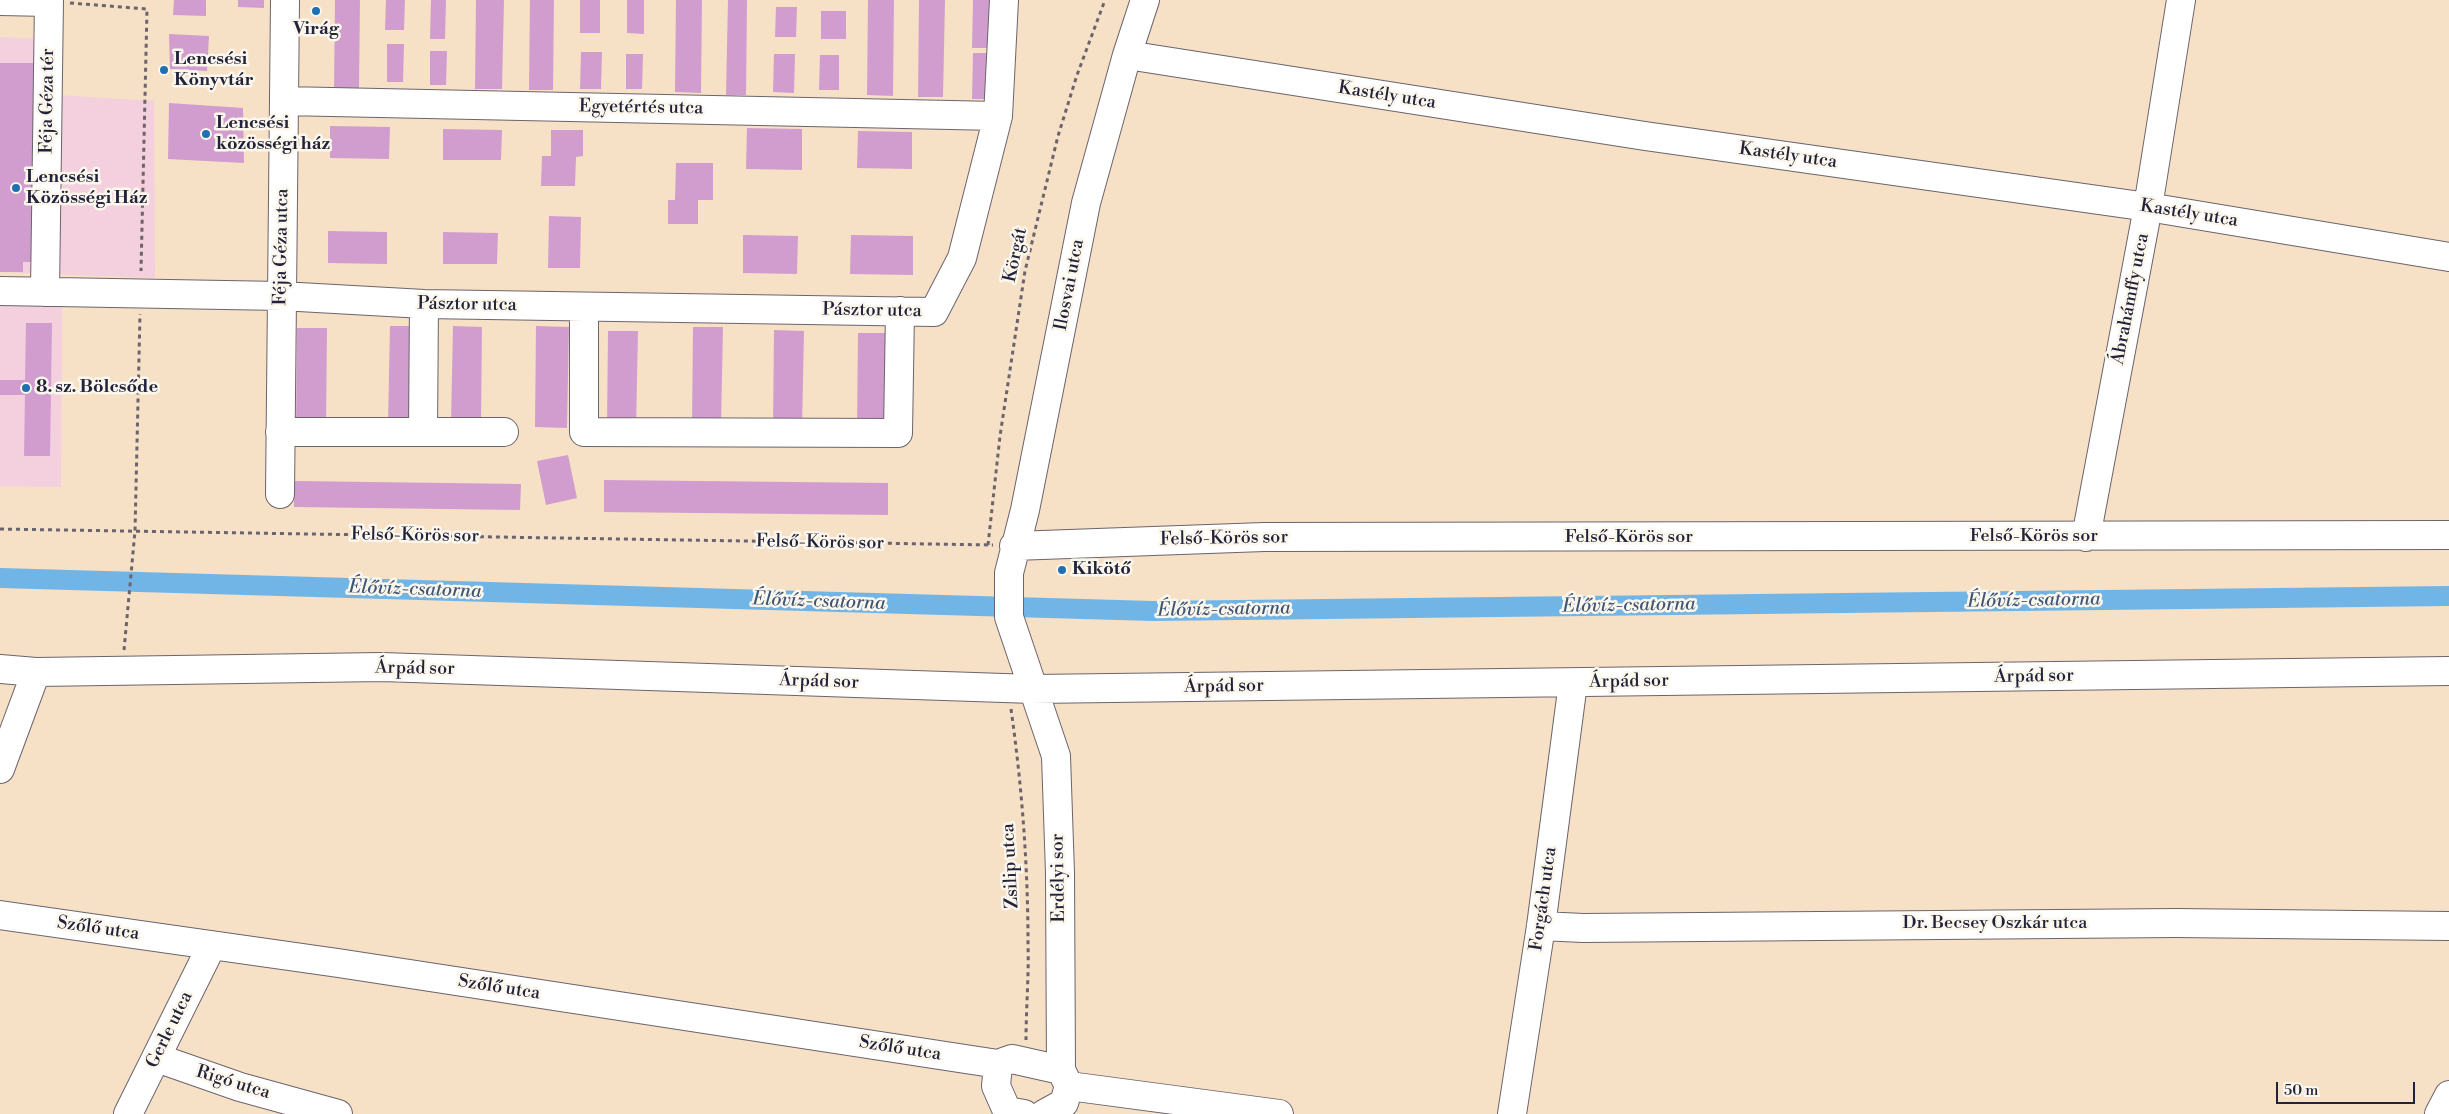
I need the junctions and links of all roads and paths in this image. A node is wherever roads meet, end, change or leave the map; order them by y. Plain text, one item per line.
1 (285, 0) edge
2 (1004, 0) edge
3 (1106, 0) edge
4 (1145, 0) edge
5 (2181, 0) edge
6 (0, 1) edge
7 (49, 1) edge
8 (1127, 55) junction
9 (284, 101) junction
10 (998, 116) junction
11 (2148, 207) junction
12 (2449, 258) edge
13 (0, 291) edge
14 (44, 292) junction
15 (141, 294) junction
16 (281, 296) junction
17 (424, 304) junction
18 (584, 307) junction
19 (900, 311) junction
20 (280, 432) junction
21 (423, 432) junction
22 (504, 432) dead end
23 (280, 494) dead end
24 (0, 529) edge
25 (135, 531) junction
26 (2449, 535) edge
27 (2086, 537) junction
28 (1001, 545) junction
29 (1008, 617) joint
30 (127, 630) dead end
31 (0, 669) edge
32 (2449, 671) edge
33 (36, 672) junction
34 (1573, 683) junction
35 (1033, 689) junction
36 (1011, 708) dead end
37 (0, 768) edge
38 (0, 915) edge
39 (1541, 926) junction
40 (2449, 926) edge
41 (212, 945) junction
42 (1026, 1022) dead end
43 (156, 1058) junction
44 (998, 1064) junction
45 (2449, 1096) edge
46 (1060, 1097) edge
47 (1012, 1113) edge
48 (128, 1114) edge
49 (338, 1114) edge
50 (1278, 1114) edge
51 (1512, 1114) edge
52 (2439, 1114) edge

1 - 9 street, Féja Géza utca
2 - 10 street
3 - 28 path, Körgát
4 - 8 street, Ilosvai utca
5 - 11 street, Ábrahámffy utca
6 - 7 street
7 - 14 street, Féja Géza tér
7 - 15 path
8 - 11 street, Kastély utca
8 - 28 street, Ilosvai utca
9 - 10 street, Egyetértés utca
9 - 16 street, Féja Géza utca
10 - 19 street, Pásztor utca
11 - 12 street, Kastély utca
11 - 27 street, Ábrahámffy utca
13 - 14 street, Pásztor utca
14 - 15 street, Pásztor utca
15 - 16 street, Pásztor utca
15 - 25 path
16 - 17 street, Pásztor utca
16 - 20 street, Féja Géza utca
17 - 18 street, Pásztor utca
17 - 21 street
18 - 19 street, Pásztor utca
18 - 19 street
20 - 21 street
20 - 23 street, Féja Géza utca
21 - 22 street
24 - 25 path, Felső-Körös sor
25 - 28 path, Felső-Körös sor
25 - 30 path
26 - 27 street, Felső-Körös sor
27 - 28 street, Felső-Körös sor
28 - 29 street, Ilosvai utca
29 - 35 street, Erdélyi sor
31 - 33 street, Árpád sor
32 - 34 street, Árpád sor
33 - 35 street, Árpád sor
33 - 37 street
34 - 35 street, Árpád sor
34 - 39 street, Forgách utca
35 - 46 street, Erdélyi sor
36 - 42 path, Zsilip utca
38 - 41 street, Szőlő utca
39 - 40 street, Dr. Becsey Oszkár utca
39 - 51 street, Forgách utca
41 - 43 street, Gerle utca
41 - 44 street, Szőlő utca
43 - 48 street, Gerle utca
43 - 49 street, Rigó utca
44 - 46 street, Szőlő utca
44 - 47 street
45 - 52 street
46 - 50 street, Szőlő utca

